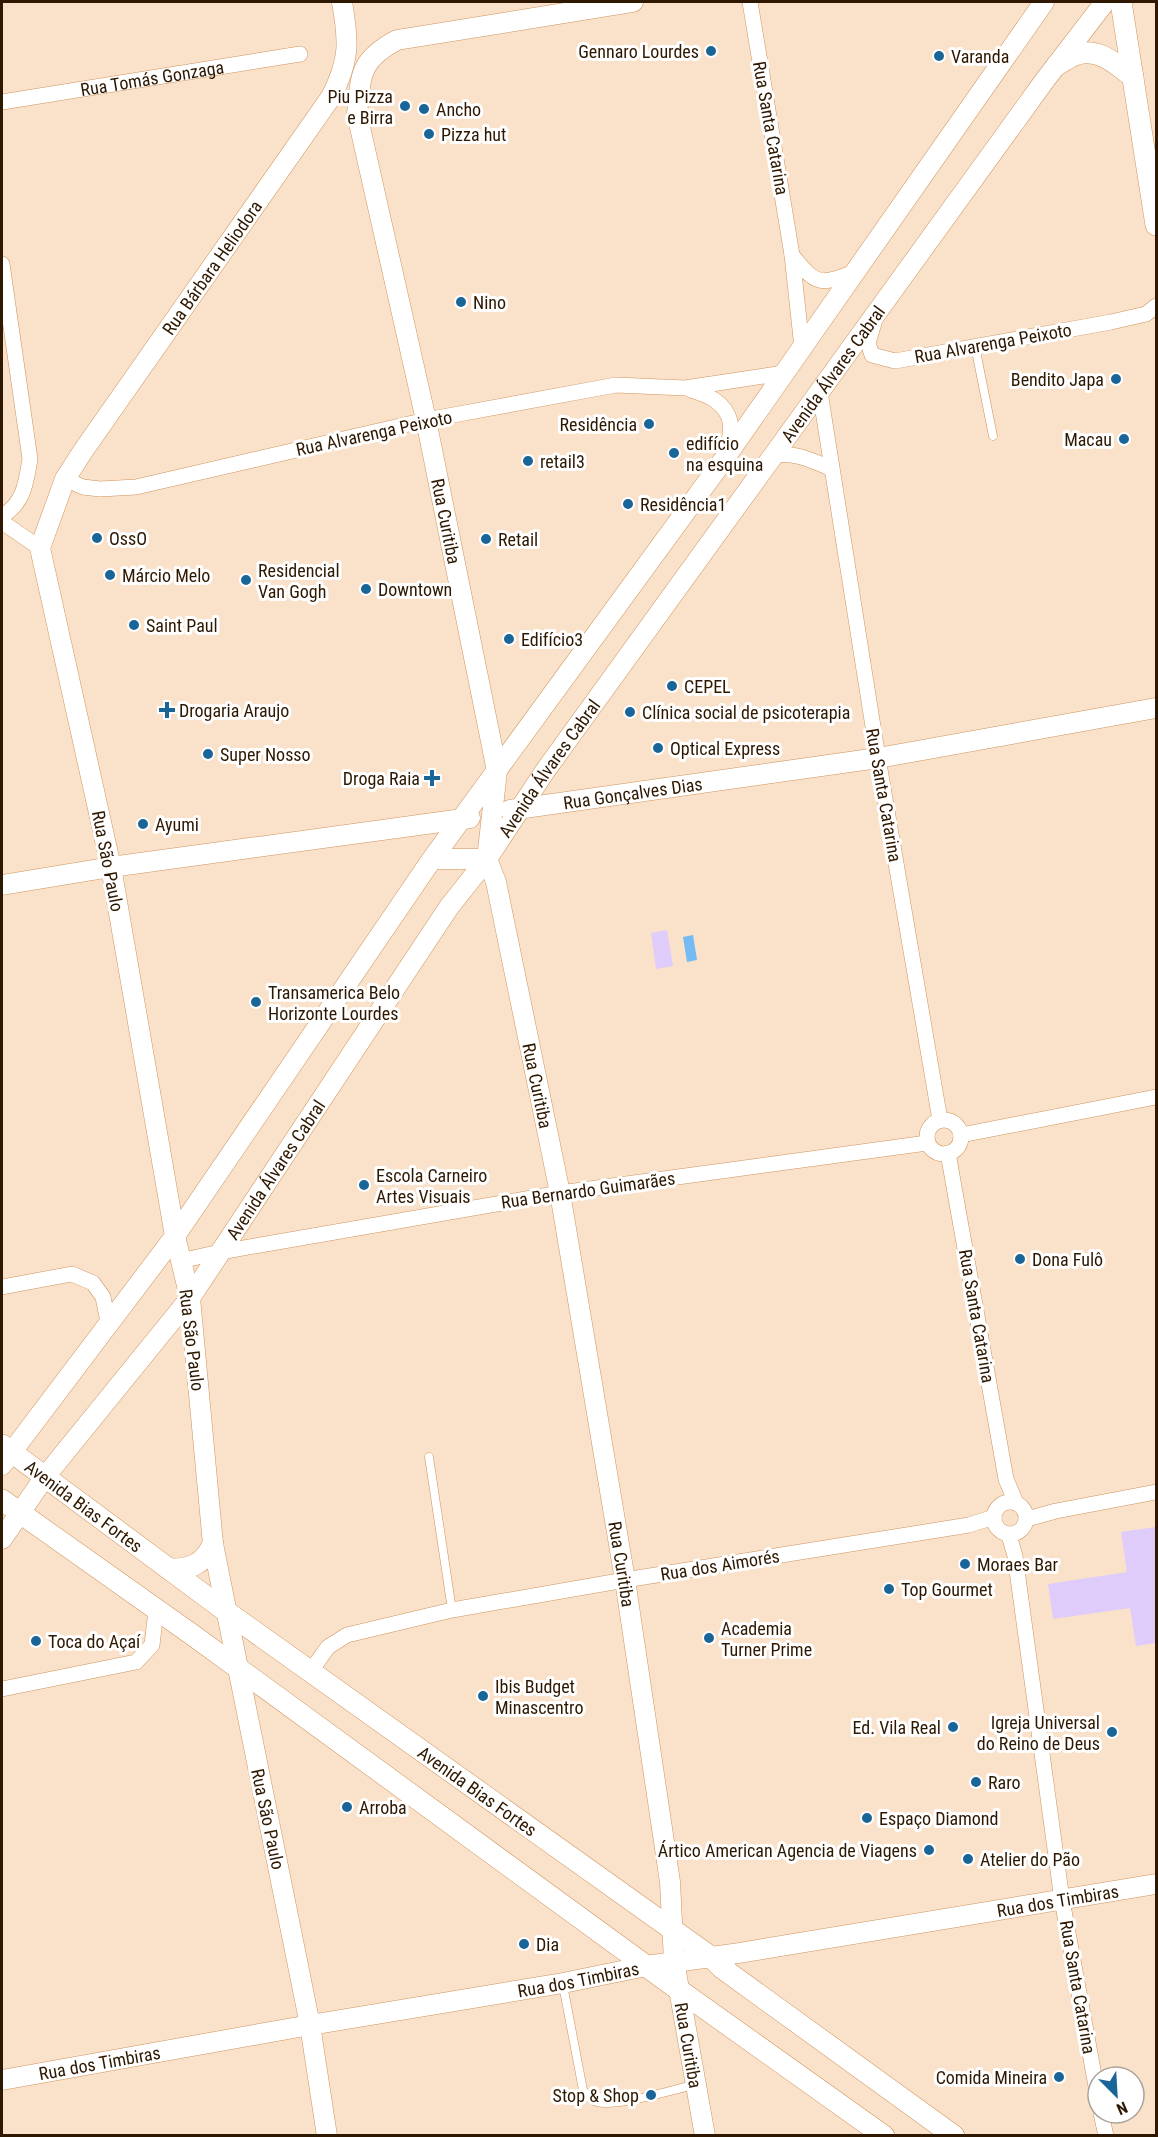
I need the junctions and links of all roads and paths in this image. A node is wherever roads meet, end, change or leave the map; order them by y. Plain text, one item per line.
1 (342, 2) edge
2 (633, 2) edge
3 (750, 2) edge
4 (1044, 2) edge
5 (1106, 2) edge
6 (1121, 2) edge
7 (300, 54) dead end
8 (1057, 65) junction
9 (1133, 76) junction
10 (331, 98) junction
11 (2, 102) edge
12 (357, 114) junction
13 (1156, 225) edge
14 (792, 255) junction
15 (2, 264) edge
16 (857, 271) junction
17 (1156, 306) edge
18 (878, 313) junction
19 (975, 346) junction
20 (802, 348) junction
21 (784, 373) junction
22 (686, 388) junction
23 (820, 392) junction
24 (426, 420) junction
25 (993, 436) dead end
26 (727, 455) junction
27 (774, 455) junction
28 (830, 468) junction
29 (65, 479) junction
30 (2, 516) edge
31 (2, 522) edge
32 (40, 548) junction
33 (1156, 708) edge
34 (878, 758) junction
35 (496, 771) junction
36 (518, 809) junction
37 (492, 813) junction
38 (462, 820) junction
39 (432, 859) junction
40 (487, 859) junction
41 (111, 867) junction
42 (2, 885) edge
43 (1156, 1097) edge
44 (940, 1120) junction
45 (961, 1135) junction
46 (927, 1143) junction
47 (948, 1153) junction
48 (560, 1193) junction
49 (175, 1236) junction
50 (220, 1252) junction
51 (180, 1261) junction
52 (2, 1287) edge
53 (190, 1298) junction
54 (108, 1322) junction
55 (5, 1454) edge
56 (429, 1457) dead end
57 (44, 1478) junction
58 (1156, 1492) edge
59 (2, 1500) edge
60 (1018, 1509) junction
61 (20, 1514) junction
62 (994, 1521) junction
63 (1013, 1534) junction
64 (2, 1539) edge
65 (213, 1544) junction
66 (169, 1569) junction
67 (625, 1580) junction
68 (452, 1610) junction
69 (156, 1611) junction
70 (227, 1612) junction
71 (237, 1668) junction
72 (310, 1672) junction
73 (2, 1689) edge
74 (1156, 1884) edge
75 (1062, 1900) junction
76 (671, 1930) junction
77 (711, 1958) junction
78 (674, 1961) junction
79 (646, 1966) junction
80 (563, 1983) junction
81 (679, 1990) junction
82 (310, 2025) junction
83 (1092, 2065) edge
84 (2, 2080) edge
85 (696, 2084) junction
86 (327, 2136) edge
87 (705, 2136) edge
88 (884, 2136) edge
89 (954, 2136) edge

1 - 10 street, Rua Bárbara Heliodora
2 - 12 street, Rua Curitiba
3 - 14 street, Rua Santa Catarina
4 - 16 street
5 - 8 street, Avenida Álvares Cabral
6 - 9 main road
7 - 11 street, Rua Tomás Gonzaga
8 - 9 main road
8 - 18 street, Avenida Álvares Cabral
9 - 13 main road
10 - 12 street
10 - 29 street, Rua Bárbara Heliodora
12 - 24 street, Rua Curitiba
14 - 16 street
14 - 20 street, Rua Santa Catarina
15 - 30 street
16 - 20 street
17 - 19 street, Rua Alvarenga Peixoto
18 - 19 street, Rua Alvarenga Peixoto
18 - 23 street, Avenida Álvares Cabral
19 - 25 lane
20 - 21 street
21 - 22 street, Rua Alvarenga Peixoto
21 - 26 street
22 - 24 street, Rua Alvarenga Peixoto
22 - 26 street, Rua Alvarenga Peixoto
23 - 27 street, Avenida Álvares Cabral
23 - 28 street, Rua Santa Catarina
24 - 29 street, Rua Alvarenga Peixoto
24 - 35 street, Rua Curitiba
26 - 35 street
27 - 28 street
27 - 36 street, Avenida Álvares Cabral
28 - 34 street, Rua Santa Catarina
29 - 32 street
31 - 32 street
32 - 41 street, Rua São Paulo
33 - 34 street, Rua Gonçalves Dias
34 - 36 street, Rua Gonçalves Dias
34 - 44 street, Rua Santa Catarina
35 - 37 street, Rua Curitiba
35 - 38 street
36 - 37 street, Rua Gonçalves Dias
36 - 40 street, Avenida Álvares Cabral
37 - 38 street, Rua Gonçalves Dias
37 - 40 street, Rua Curitiba
38 - 39 street
38 - 41 street, Rua Gonçalves Dias
39 - 40 street
39 - 49 street
40 - 48 street, Rua Curitiba
40 - 50 street, Avenida Álvares Cabral
41 - 42 street, Rua Gonçalves Dias
41 - 49 street, Rua São Paulo
43 - 45 street
44 - 45 street
44 - 46 street
45 - 47 street
46 - 47 street
46 - 48 street, Rua Bernardo Guimarães
47 - 60 street, Rua Santa Catarina
48 - 50 street, Rua Bernardo Guimarães
48 - 67 street, Rua Curitiba
49 - 51 street, Rua São Paulo
49 - 54 street
50 - 51 street, Rua Bernardo Guimarães
50 - 53 street, Avenida Álvares Cabral
51 - 53 street, Rua São Paulo
52 - 54 street
53 - 57 street, Avenida Álvares Cabral
53 - 65 street, Rua São Paulo
54 - 55 street
55 - 57 main road, Avenida Bias Fortes
56 - 68 lane
57 - 61 street, Avenida Álvares Cabral
57 - 66 main road, Avenida Bias Fortes
58 - 60 street
59 - 61 main road
60 - 62 street
60 - 63 street
61 - 64 street, Avenida Álvares Cabral
61 - 69 main road
62 - 63 street
62 - 67 street, Rua dos Aimorés
63 - 75 street, Rua Santa Catarina
65 - 66 main road
65 - 70 street, Rua São Paulo
66 - 70 main road, Avenida Bias Fortes
67 - 68 street, Rua dos Aimorés
67 - 76 street, Rua Curitiba
68 - 72 street, Rua dos Aimorés
69 - 71 main road
69 - 73 street
70 - 71 street, Rua São Paulo
70 - 72 main road, Avenida Bias Fortes
71 - 79 main road
71 - 82 street, Rua São Paulo
72 - 76 main road, Avenida Bias Fortes
74 - 75 street, Rua dos Timbiras
75 - 77 street, Rua dos Timbiras
75 - 83 street, Rua Santa Catarina
76 - 77 main road, Avenida Bias Fortes
76 - 78 street, Rua Curitiba
77 - 78 street, Rua dos Timbiras
77 - 89 main road, Avenida Bias Fortes
78 - 79 street, Rua dos Timbiras
78 - 81 street, Rua Curitiba
79 - 80 street, Rua dos Timbiras
79 - 81 main road
80 - 82 street, Rua dos Timbiras
80 - 85 lane
81 - 85 street, Rua Curitiba
81 - 88 main road
82 - 84 street, Rua dos Timbiras
82 - 86 street, Rua São Paulo
85 - 87 street, Rua Curitiba

